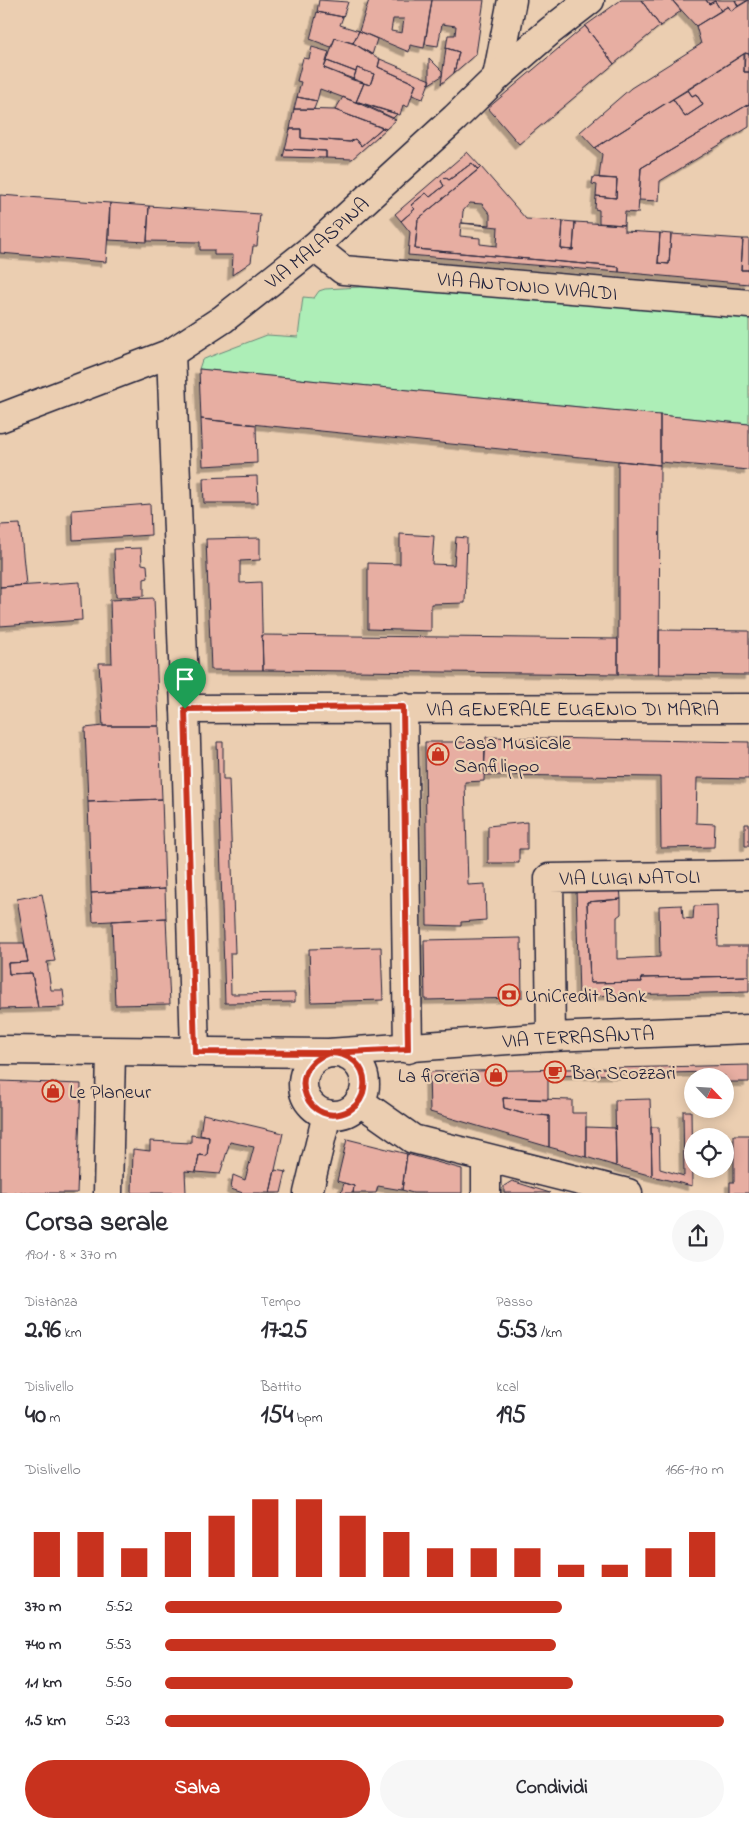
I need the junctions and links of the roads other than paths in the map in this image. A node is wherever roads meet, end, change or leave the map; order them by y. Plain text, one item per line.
1 (512, 0) edge
2 (590, 0) edge
3 (497, 77) junction
4 (314, 247) junction
5 (749, 304) edge
6 (171, 354) junction
7 (0, 418) edge
8 (403, 707) junction
9 (749, 708) edge
10 (185, 709) junction
11 (749, 875) edge
12 (749, 1029) edge
13 (551, 1037) junction
14 (408, 1049) junction
15 (0, 1050) edge
16 (111, 1052) junction
17 (195, 1052) junction
18 (329, 1053) junction
19 (359, 1101) junction
20 (327, 1114) junction
21 (486, 1159) junction
22 (108, 1193) edge
23 (308, 1193) edge
24 (486, 1193) edge
25 (628, 1193) edge

1 - 3 street
2 - 3 street, VIA MALASPINA
3 - 4 street, VIA MALASPINA
4 - 5 street, VIA ANTONIO VIVALDI
4 - 6 street, VIA MALASPINA
6 - 7 street, VIA MALASPINA
6 - 10 street
8 - 9 street, VIA GENERALE EUGENIO DI MARIA
8 - 10 street, VIA GENERALE EUGENIO DI MARIA
8 - 14 street
10 - 17 street
11 - 13 street, VIA LUIGI NATOLI
12 - 13 street, VIA TERRASANTA
13 - 14 street, VIA TERRASANTA
14 - 18 street, VIA TERRASANTA
15 - 16 street
16 - 17 street
16 - 22 street
17 - 18 street
18 - 19 street
18 - 20 street
19 - 20 street
19 - 21 street
20 - 23 street
21 - 24 street
21 - 25 street

